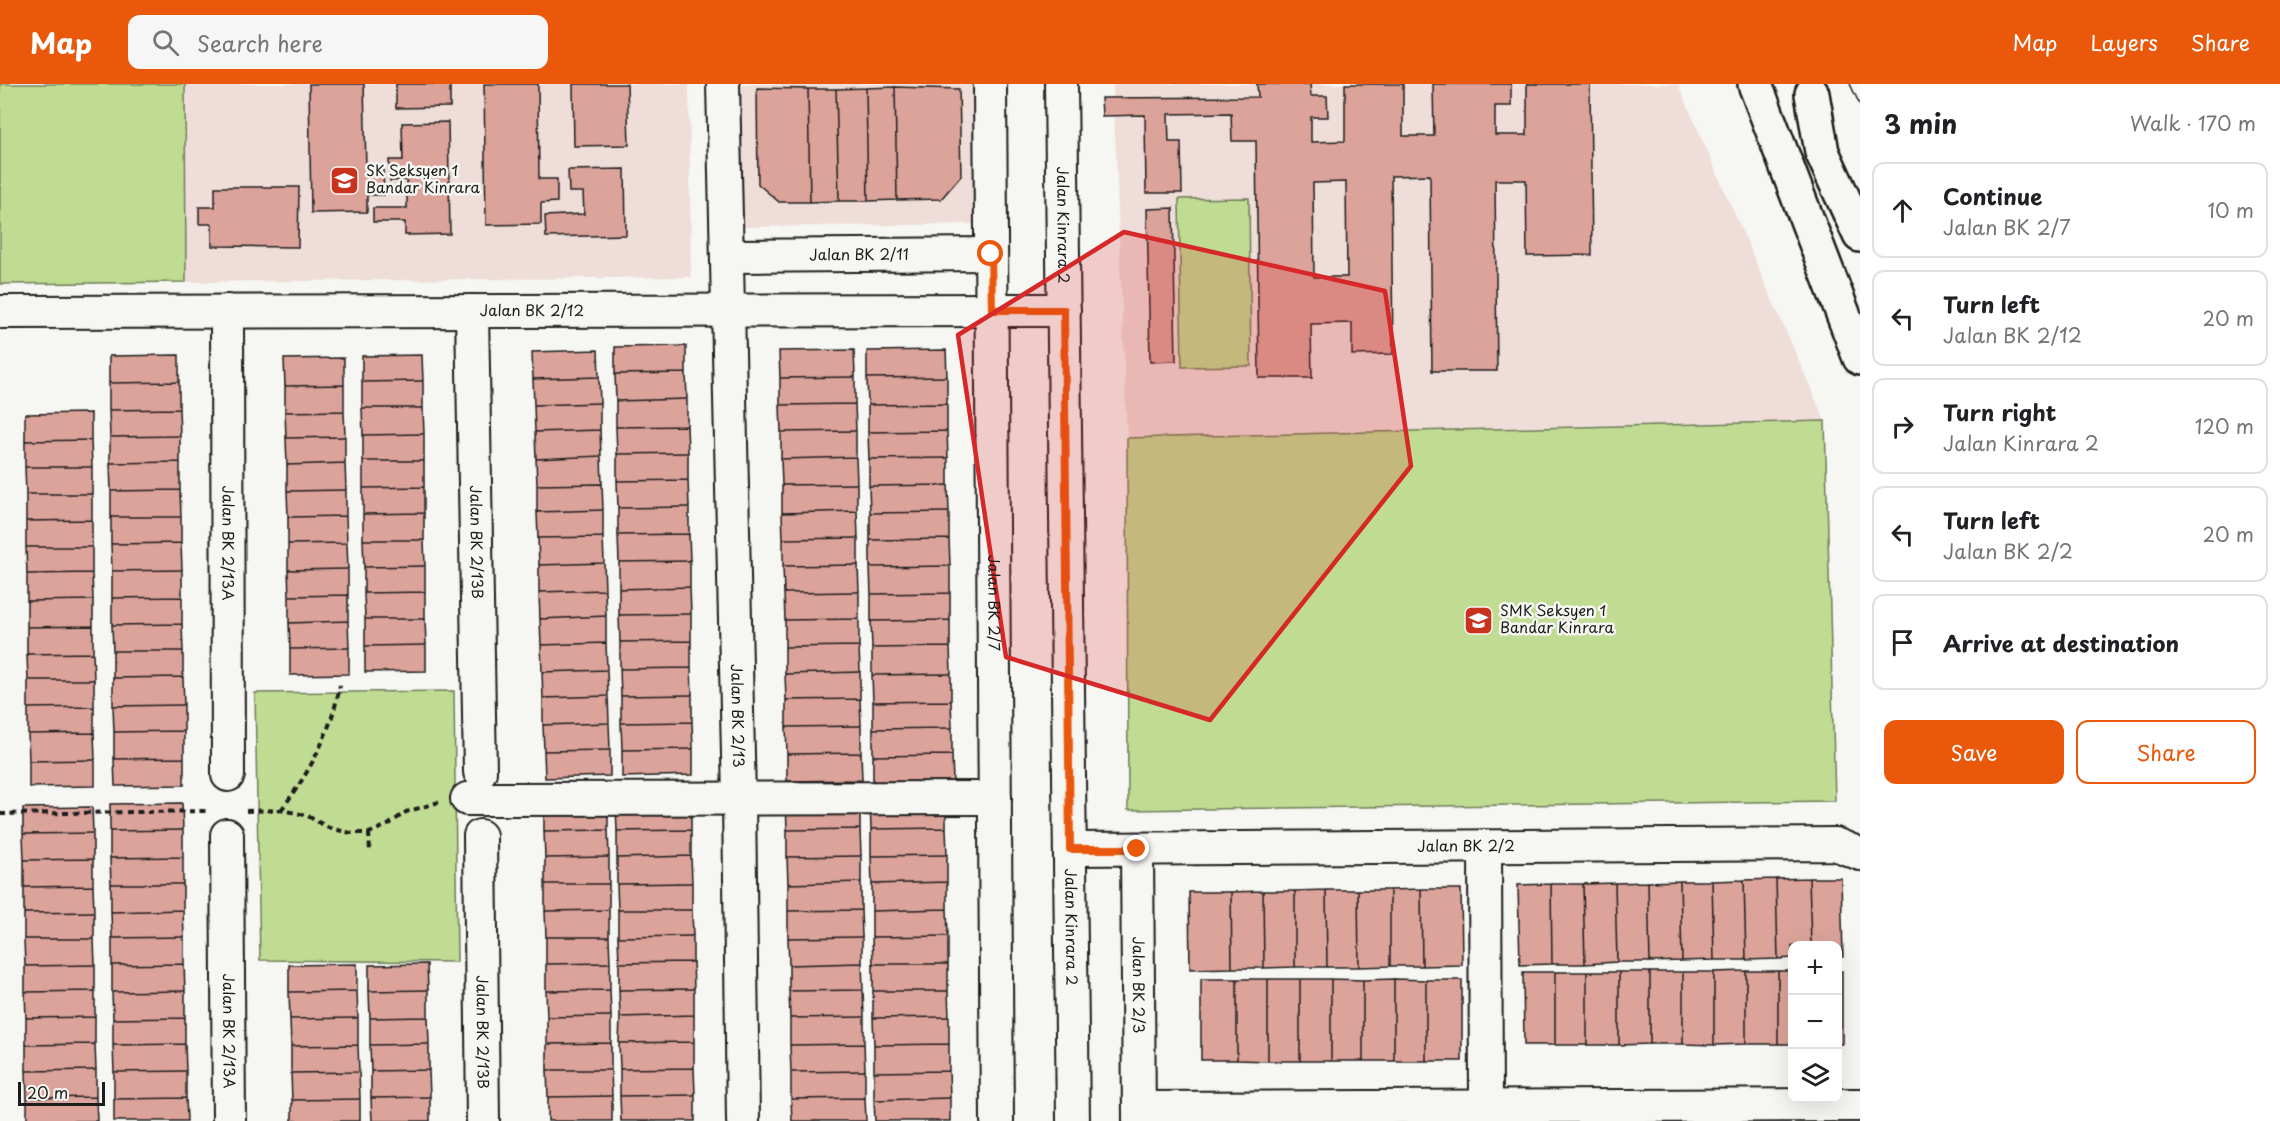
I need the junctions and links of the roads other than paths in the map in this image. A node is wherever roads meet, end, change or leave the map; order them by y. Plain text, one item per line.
1 (723, 84) edge
2 (990, 84) edge
3 (1061, 84) edge
4 (1755, 84) edge
5 (1810, 89) edge
6 (1860, 192) edge
7 (1860, 235) edge
8 (991, 254) junction
9 (727, 256) junction
10 (727, 310) junction
11 (992, 310) junction
12 (1064, 310) junction
13 (472, 311) junction
14 (0, 312) edge
15 (226, 312) junction
16 (1860, 358) edge
17 (228, 775) dead end
18 (995, 798) junction
19 (739, 799) junction
20 (218, 823) road end
21 (480, 836) dead end
22 (1485, 846) junction
23 (1070, 849) junction
24 (1137, 849) junction
25 (1860, 854) edge
26 (1860, 1105) edge
27 (1486, 1106) junction
28 (1649, 1113) edge
29 (1139, 1114) edge
30 (1398, 1114) edge
31 (229, 1121) edge
32 (483, 1121) edge
33 (743, 1121) edge
34 (997, 1121) edge
35 (1074, 1121) edge

1 - 9 street
2 - 8 street, Jalan BK 2/7
3 - 12 street, Jalan Kinrara 2
4 - 16 highway
5 - 6 highway
5 - 7 highway
8 - 9 street, Jalan BK 2/11
8 - 11 street, Jalan BK 2/7
9 - 10 street
10 - 11 street, Jalan BK 2/12
10 - 13 street, Jalan BK 2/12
10 - 19 street, Jalan BK 2/13
11 - 12 street, Jalan BK 2/12
11 - 18 street, Jalan BK 2/7
12 - 23 street, Jalan Kinrara 2
13 - 15 street, Jalan BK 2/12
13 - 19 street, Jalan BK 2/13B
14 - 15 street, Jalan BK 2/12
15 - 17 street, Jalan BK 2/13A
18 - 19 street
18 - 34 street, Jalan BK 2/7
19 - 33 street, Jalan BK 2/13
20 - 31 street, Jalan BK 2/13A
21 - 32 street, Jalan BK 2/13B
22 - 24 street, Jalan BK 2/2
22 - 25 street, Jalan BK 2/2
22 - 27 street
23 - 24 street, Jalan BK 2/2
23 - 35 street, Jalan Kinrara 2
24 - 29 street, Jalan BK 2/3
26 - 28 street
27 - 28 street
27 - 30 street
29 - 30 street

